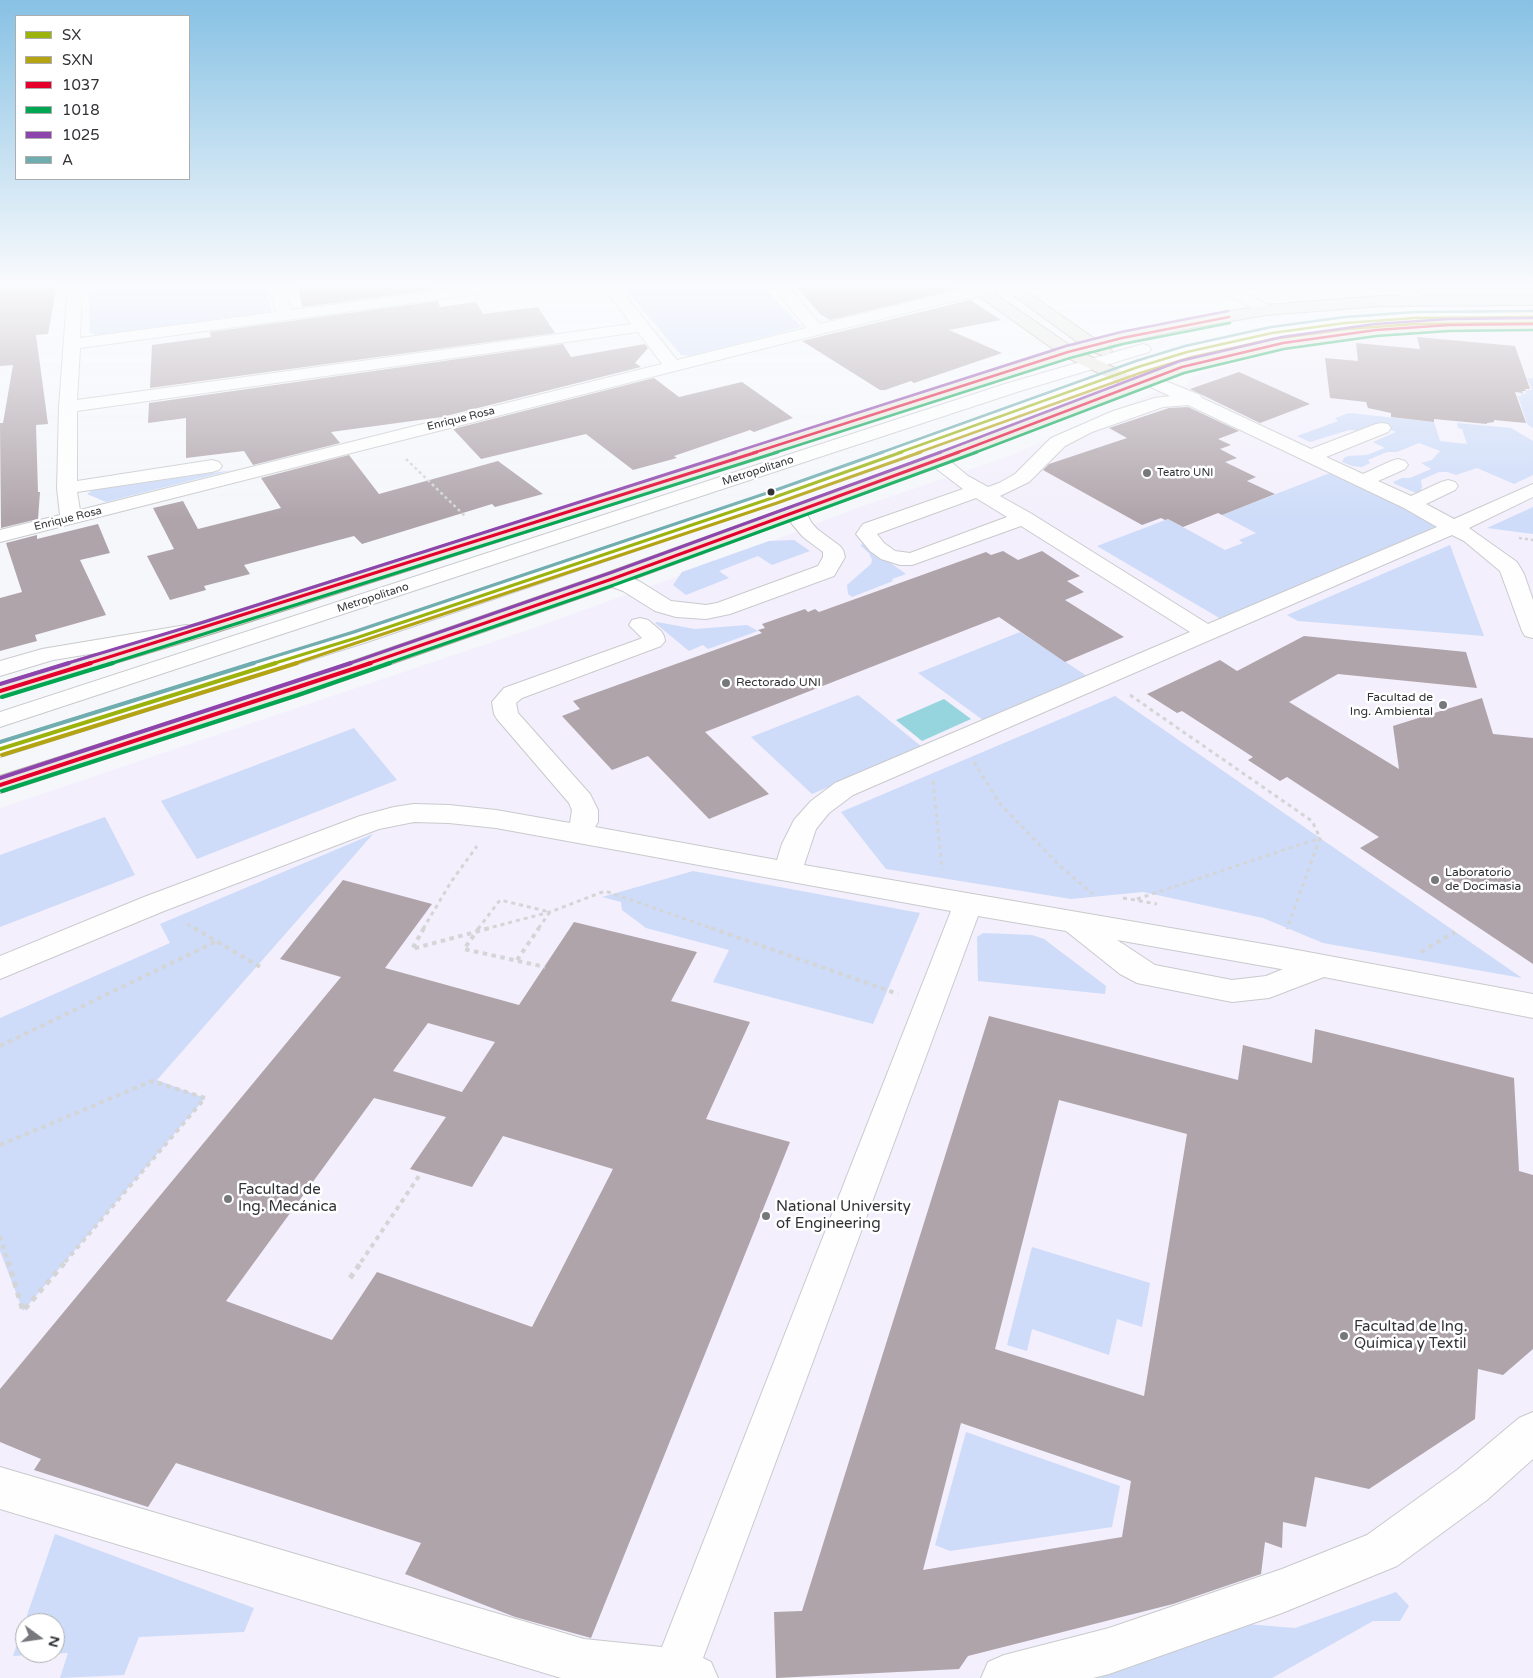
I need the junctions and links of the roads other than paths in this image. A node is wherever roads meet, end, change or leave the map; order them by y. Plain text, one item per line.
1 (71, 362) edge
2 (389, 362) edge
3 (670, 362) edge
4 (688, 362) edge
5 (1036, 362) edge
6 (1071, 362) edge
7 (1110, 362) edge
8 (1154, 362) edge
9 (1164, 362) edge
10 (1190, 362) edge
11 (673, 366) junction
12 (1135, 373) junction
13 (1194, 399) junction
14 (68, 407) junction
15 (1382, 428) dead end
16 (1311, 456) junction
17 (936, 460) junction
18 (1398, 465) dead end
19 (275, 466) junction
20 (1362, 480) junction
21 (1448, 486) dead end
22 (67, 488) junction
23 (1533, 490) edge
24 (983, 492) junction
25 (1411, 504) junction
26 (797, 512) junction
27 (71, 518) junction
28 (1025, 518) junction
29 (1454, 527) junction
30 (0, 536) edge
31 (612, 579) junction
32 (640, 625) dead end
33 (203, 629) junction
34 (1533, 630) edge
35 (1207, 633) junction
36 (0, 668) edge
37 (0, 691) edge
38 (0, 720) edge
39 (0, 749) edge
40 (0, 785) edge
41 (578, 833) junction
42 (788, 870) junction
43 (955, 902) junction
44 (1073, 923) junction
45 (1322, 966) junction
46 (0, 968) edge
47 (1533, 1006) edge
48 (1533, 1432) edge
49 (0, 1488) edge
50 (685, 1675) edge
51 (1004, 1678) edge

1 - 14 street
2 - 14 street
3 - 11 street
4 - 11 street, Enrique Rosa
5 - 33 main road
6 - 38 street, Metropolitano
7 - 12 street, Metropolitano
8 - 12 street, Metropolitano
9 - 12 street, Metropolitano
10 - 12 main road
11 - 19 street, Enrique Rosa
12 - 13 street
12 - 17 main road
12 - 39 street, Metropolitano
13 - 16 street
13 - 24 street
14 - 22 street
15 - 16 street
16 - 20 street
17 - 24 street
17 - 26 main road
18 - 20 street
19 - 22 street
19 - 27 street, Enrique Rosa
20 - 25 street
21 - 25 street
22 - 27 street
23 - 29 street
24 - 28 street
24 - 28 street
25 - 29 street
26 - 31 main road
26 - 31 street
27 - 30 street, Enrique Rosa
28 - 35 street
29 - 34 street
29 - 35 street
31 - 40 main road
32 - 41 street
33 - 36 street
33 - 37 main road
35 - 42 street
41 - 42 street
41 - 46 street
42 - 43 street
43 - 44 street
43 - 50 street
44 - 45 street
44 - 45 street
45 - 47 street
48 - 51 street
49 - 50 street

